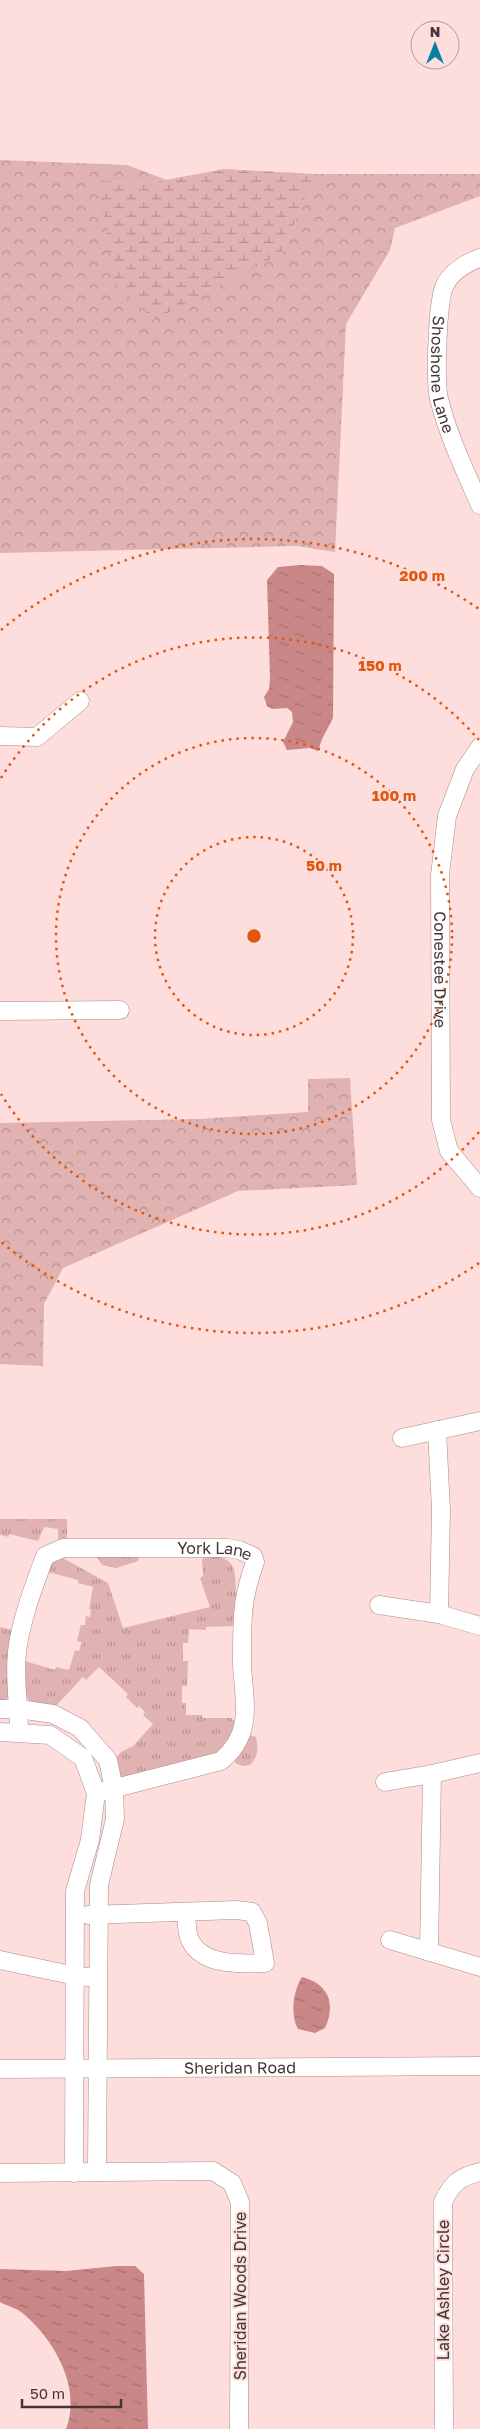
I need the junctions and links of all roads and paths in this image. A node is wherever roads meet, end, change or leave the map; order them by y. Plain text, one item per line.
1 (480, 258) edge
2 (480, 505) edge
3 (80, 701) dead end
4 (0, 736) edge
5 (480, 748) edge
6 (0, 1010) edge
7 (120, 1010) dead end
8 (480, 1188) edge
9 (480, 1420) edge
10 (437, 1430) junction
11 (402, 1438) dead end
12 (380, 1604) dead end
13 (439, 1614) junction
14 (480, 1626) edge
15 (0, 1709) edge
16 (19, 1709) junction
17 (0, 1732) edge
18 (19, 1732) junction
19 (480, 1764) edge
20 (432, 1774) junction
21 (385, 1782) dead end
22 (114, 1789) junction
23 (96, 1793) junction
24 (186, 1912) junction
25 (98, 1914) junction
26 (75, 1915) junction
27 (390, 1940) dead end
28 (429, 1952) junction
29 (0, 1960) edge
30 (480, 1967) edge
31 (76, 1976) junction
32 (99, 1977) junction
33 (480, 2066) edge
34 (73, 2068) junction
35 (98, 2068) junction
36 (0, 2069) edge
37 (74, 2172) junction
38 (97, 2172) junction
39 (480, 2172) edge
40 (0, 2173) edge
41 (240, 2429) edge
42 (444, 2429) edge

1 - 2 street, Shoshone Lane
3 - 4 street
5 - 8 street, Conestee Drive
6 - 7 street
9 - 10 street
10 - 11 street
10 - 13 street
12 - 13 street
13 - 14 street
15 - 16 street
16 - 18 street, York Lane
16 - 22 street
16 - 22 street, York Lane
17 - 18 street
18 - 23 street
19 - 20 street
20 - 21 street
20 - 28 street
22 - 23 street, York Lane
22 - 25 street
23 - 26 street
24 - 24 street
24 - 25 street
25 - 26 street
25 - 32 street
26 - 31 street
27 - 28 street
28 - 30 street
29 - 31 street
31 - 32 street
31 - 34 street
32 - 35 street
33 - 35 street, Sheridan Road
34 - 35 street, Sheridan Road
34 - 36 street, Sheridan Road
34 - 37 street
35 - 38 street
37 - 38 street, Sheridan Woods Drive
37 - 40 street, Sheridan Woods Drive
38 - 41 street, Sheridan Woods Drive
39 - 42 street, Lake Ashley Circle

